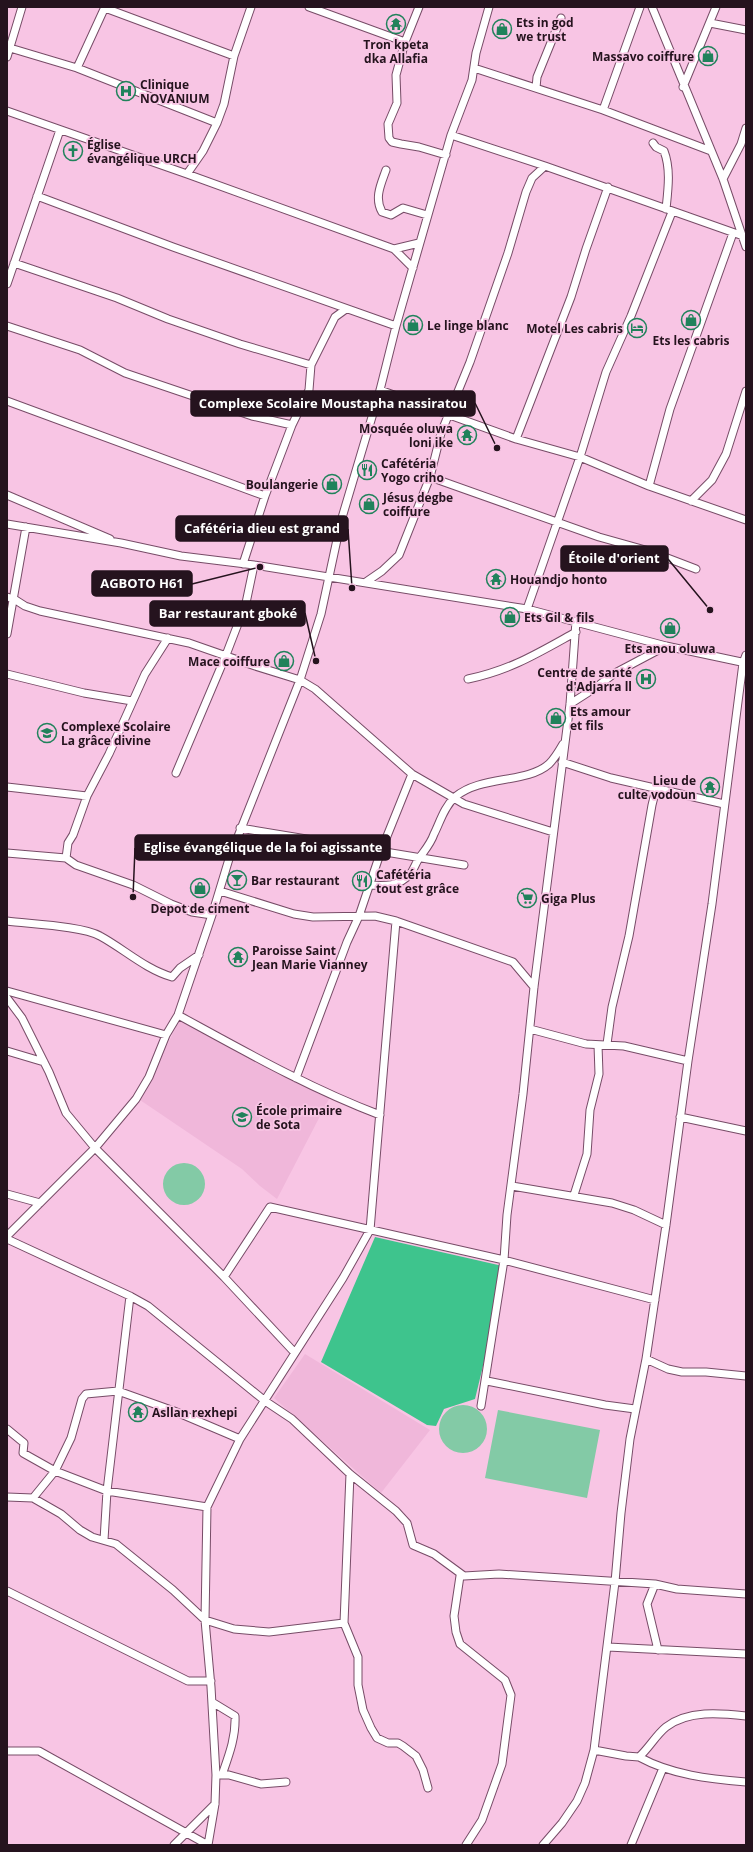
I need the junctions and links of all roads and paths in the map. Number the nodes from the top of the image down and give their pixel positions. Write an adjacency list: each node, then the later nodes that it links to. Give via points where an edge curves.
1 (22, 7): 16 (street)
2 (105, 7): 19 (street); 21 (street)
3 (251, 7): 19 (street)
4 (309, 7): 17 (street)
5 (419, 7): 17 (street)
6 (483, 7): 11 (street)
7 (489, 7): 11 (street)
8 (640, 7): 26 (street)
9 (652, 7): 23 (street)
10 (716, 7): 13 (street)
11 (486, 15): 22 (street)
12 (561, 18): 24 (street)
13 (710, 23): 15 (street); 23 (street)
14 (7, 30): 16 (street)
15 (746, 30)
16 (15, 33): 18 (street)
17 (405, 42): 33 (street, via 396,74 397,104 388,124 389,138 392,142)
18 (10, 48): 20 (street); 21 (street)
19 (234, 56): 27 (street, via 224,104)
20 (7, 57)
21 (77, 68): 27 (street)
22 (474, 68): 24 (street); 30 (street, via 472,80)
23 (684, 87): 32 (street)
24 (536, 88): 26 (street)
25 (7, 110): 29 (street)
26 (603, 110): 32 (street)
27 (217, 123): 36 (street, via 203,151)
28 (746, 128): 37 (street, via 741,144)
29 (60, 130): 36 (street); 39 (street)
30 (451, 134): 33 (street); 34 (street)
31 (653, 143): 40 (street, via 664,151 667,159)
32 (711, 151): 37 (street)
33 (446, 155): 41 (street)
34 (545, 166): 38 (street); 57 (street, via 532,178 526,192 508,253)
35 (386, 170): 41 (street, via 379,190 379,206 382,212 391,215 403,208)
36 (187, 174): 46 (street)
37 (723, 179): 43 (street)
38 (608, 187): 40 (street); 59 (street, via 571,297)
39 (37, 196): 47 (street); 50 (street)
40 (669, 211): 42 (street); 60 (street, via 631,316 606,372)
41 (427, 216): 44 (street)
42 (733, 233): 43 (street); 62 (street, via 670,408)
43 (744, 236): 45 (street)
44 (419, 244): 46 (street); 48 (street)
45 (746, 247)
46 (394, 249): 48 (street)
47 (14, 263): 49 (street); 53 (street, via 118,298 168,319 240,344)
48 (413, 268): 52 (street)
49 (7, 284)
50 (346, 309): 52 (street); 53 (street, via 335,317)
51 (7, 326): 58 (street, via 80,350 125,373 252,416)
52 (396, 326): 54 (street)
53 (311, 366): 58 (street, via 309,390)
54 (380, 390): 57 (street); 74 (street, via 341,521)
55 (746, 391): 65 (street, via 726,454 712,480)
56 (7, 401): 64 (street)
57 (449, 414): 59 (street); 61 (street)
58 (292, 425): 64 (street)
59 (516, 439): 60 (street)
60 (580, 457): 62 (street); 67 (street)
61 (430, 478): 67 (street); 75 (street, via 399,555 382,572)
62 (649, 486): 65 (street)
63 (7, 495): 70 (street)
64 (265, 496): 71 (street)
65 (691, 501): 66 (street)
66 (746, 520)
67 (556, 522): 73 (street, via 650,551); 77 (street)
68 (7, 524): 69 (street)
69 (26, 527): 70 (street); 76 (street)
70 (121, 543): 71 (street, via 181,556)
71 (243, 564): 72 (street)
72 (254, 565): 74 (street); 83 (street, via 246,603)
73 (696, 569)
74 (330, 576): 75 (street); 87 (street)
75 (366, 582): 77 (street)
76 (11, 598): 80 (street); 81 (street, via 40,611)
77 (527, 609): 78 (street)
78 (576, 621): 79 (street); 82 (street)
79 (576, 632): 86 (street, via 507,669); 89 (street)
80 (7, 634)
81 (168, 638): 83 (street); 88 (street, via 145,674)
82 (666, 646): 84 (street); 89 (street, via 615,673)
83 (226, 655): 87 (street); 92 (street)
84 (745, 660): 98 (street)
85 (7, 674): 88 (street, via 84,693)
86 (468, 679)
87 (300, 680): 93 (street, via 315,689); 99 (street)
88 (132, 701): 96 (street)
89 (570, 704): 90 (street)
90 (565, 741): 91 (street); 97 (street, via 548,764 532,772 472,787)
91 (562, 762): 95 (street); 100 (street)
92 (176, 773)
93 (412, 774): 97 (street); 101 (street)
94 (7, 787): 96 (street)
95 (660, 790): 98 (street); 119 (street, via 652,805)
96 (87, 796): 104 (street, via 68,843)
97 (453, 799): 100 (street); 103 (street, via 426,851)
98 (724, 804): 122 (street)
99 (240, 828): 101 (street); 107 (street)
100 (553, 832): 113 (street)
101 (381, 851): 103 (street); 106 (street)
102 (7, 853): 104 (street)
103 (420, 856): 105 (street); 106 (street, via 411,873 398,884)
104 (66, 858): 108 (street, via 76,865 133,885 171,904 192,912)
105 (464, 865)
106 (369, 885): 109 (street)
107 (220, 891): 108 (street); 109 (street, via 294,914 312,917)
108 (212, 915): 112 (street)
109 (359, 916): 111 (street, via 375,916); 124 (street)
110 (7, 921): 112 (street, via 80,930 99,935 164,975 172,977)
111 (396, 921): 113 (street, via 513,962); 125 (street)
112 (199, 955): 116 (street)
113 (534, 987): 117 (street)
114 (7, 991): 118 (street)
115 (7, 998): 123 (street, via 22,1018)
116 (178, 1015): 118 (street); 124 (street)
117 (530, 1029): 120 (street); 129 (street)
118 (166, 1035): 128 (street, via 149,1077 136,1099)
119 (607, 1044): 120 (street); 122 (street)
120 (598, 1045): 131 (street, via 598,1074 590,1110 587,1154)
121 (7, 1052): 123 (street)
122 (688, 1061): 126 (street)
123 (44, 1062): 128 (street, via 66,1114)
124 (296, 1078): 125 (street)
125 (380, 1115): 134 (street)
126 (680, 1117): 127 (street); 133 (street)
127 (746, 1131)
128 (95, 1148): 132 (street); 138 (street)
129 (512, 1186): 131 (street); 137 (street)
130 (7, 1194): 132 (street)
131 (574, 1195): 133 (street, via 627,1207)
132 (40, 1203): 135 (street)
133 (666, 1225): 140 (street)
134 (370, 1230): 137 (street); 138 (street, via 270,1207); 141 (street)
135 (7, 1236)
136 (7, 1239): 139 (street)
137 (504, 1260): 140 (street); 144 (street)
138 (224, 1277): 141 (street)
139 (130, 1296): 145 (street); 146 (street, via 148,1306)
140 (655, 1300): 142 (street)
141 (295, 1353): 146 (street)
142 (646, 1359): 143 (street, via 682,1372); 148 (street)
143 (746, 1376)
144 (487, 1381): 147 (street); 148 (street)
145 (118, 1391): 150 (street); 151 (street, via 86,1394 82,1399 71,1438); 153 (street)
146 (265, 1401): 150 (street); 152 (street, via 292,1419)
147 (482, 1406)
148 (635, 1409): 159 (street)
149 (7, 1429): 151 (street, via 24,1443 23,1453)
150 (240, 1439): 156 (street)
151 (55, 1471): 153 (street); 155 (street)
152 (350, 1474): 158 (street, via 407,1522 413,1545 434,1554); 164 (street)
153 (107, 1491): 156 (street); 157 (street)
154 (7, 1497): 155 (street)
155 (33, 1498): 157 (street, via 61,1514 80,1530)
156 (207, 1507): 163 (street)
157 (104, 1540): 163 (street, via 116,1544 134,1558)
158 (464, 1576): 159 (street, via 499,1574); 183 (street, via 460,1576 454,1616 460,1644 505,1680 511,1695 502,1764 482,1820)
159 (615, 1582): 160 (street); 165 (street)
160 (655, 1584): 162 (street, via 677,1589); 166 (street, via 647,1604)
161 (7, 1591): 168 (street, via 188,1681)
162 (746, 1594)
163 (204, 1620): 164 (street, via 234,1629 269,1632); 168 (street)
164 (344, 1623): 178 (street, via 358,1657 360,1698 371,1728 377,1738 388,1743 398,1743 416,1756)
165 (608, 1647): 166 (street); 171 (street)
166 (658, 1650): 167 (street)
167 (746, 1654)
168 (211, 1681): 169 (street)
169 (212, 1702): 175 (street); 175 (street, via 235,1716 233,1745)
170 (746, 1716): 173 (street, via 713,1714 680,1718 665,1728)
171 (594, 1750): 173 (street); 184 (street, via 577,1801)
172 (7, 1751): 180 (street, via 39,1751)
173 (639, 1757): 174 (street)
174 (663, 1768): 177 (street, via 686,1775); 185 (street)
175 (219, 1775): 176 (street, via 260,1784); 179 (street)
176 (286, 1782)
177 (746, 1782)
178 (428, 1788)
179 (215, 1804): 180 (street); 182 (street)
180 (186, 1833): 181 (street); 182 (street)
181 (174, 1845)
182 (208, 1845)
183 (466, 1845)
184 (543, 1845)
185 (631, 1845)

